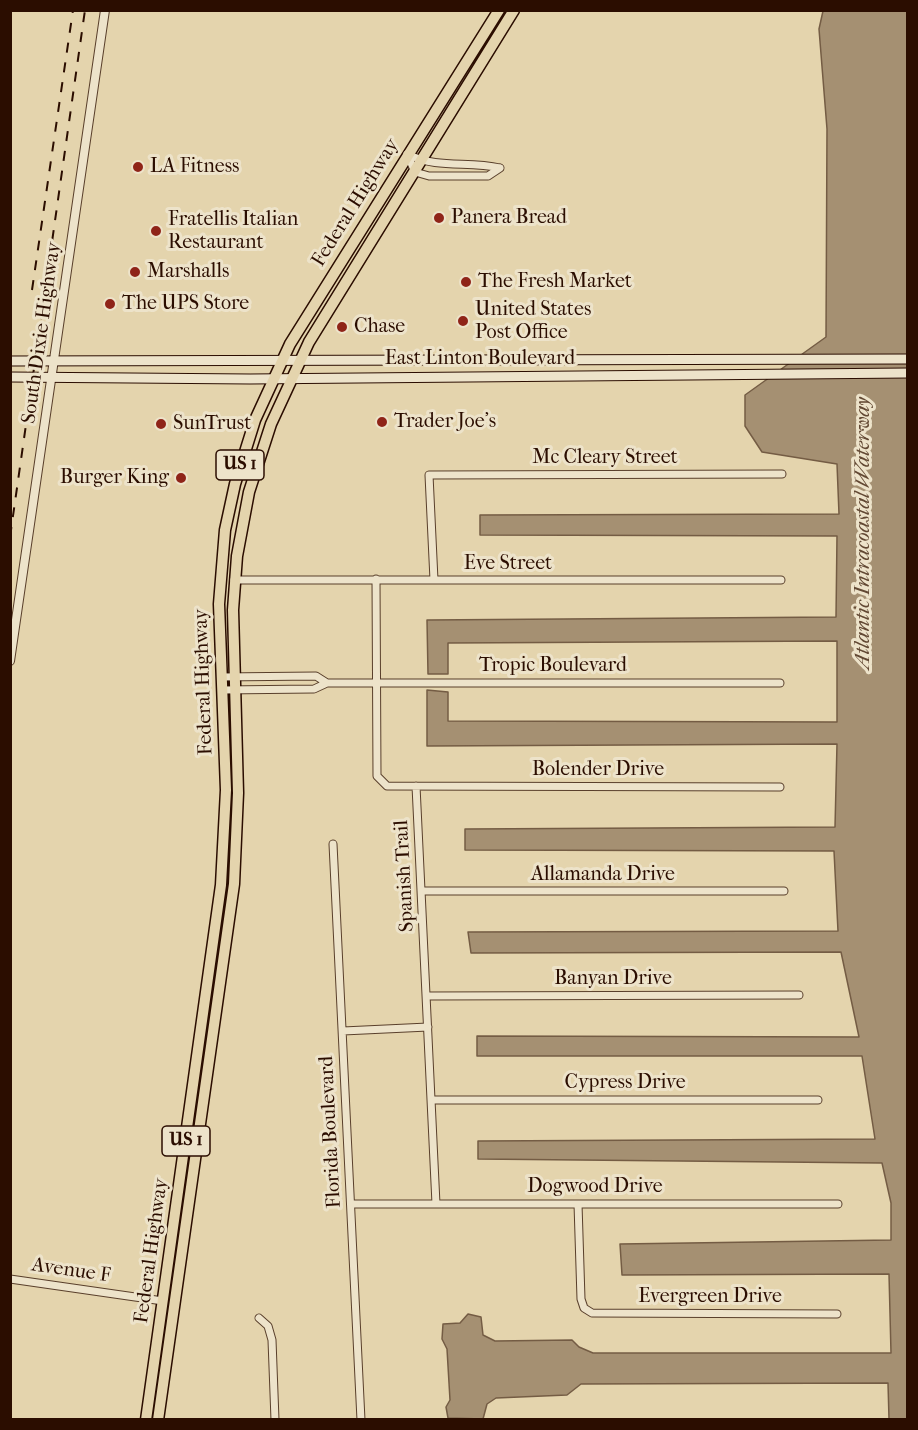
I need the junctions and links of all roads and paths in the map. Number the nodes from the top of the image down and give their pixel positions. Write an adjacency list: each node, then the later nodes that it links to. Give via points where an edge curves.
1 (105, 10): 12 (street, South Dixie Highway)
2 (499, 10): 4 (main road, Federal Highway / US 1)
3 (513, 11): 5 (main road, Federal Highway / US 1)
4 (407, 154): 5 (street); 6 (street); 9 (main road, Federal Highway / US 1)
5 (421, 161): 6 (main road, Federal Highway / US 1); 6 (street, via 500,168 488,176 429,176)
6 (415, 171): 10 (main road, Federal Highway / US 1)
7 (908, 359): 11 (main road, East Linton Boulevard)
8 (10, 361): 12 (main road, East Linton Boulevard)
9 (281, 361): 10 (main road, East Linton Boulevard); 13 (main road, East Linton Boulevard); 19 (main road, Federal Highway / US 1)
10 (299, 361): 11 (main road, East Linton Boulevard); 20 (main road, Federal Highway / US 1)
11 (522, 361): 18 (main road)
12 (55, 362): 13 (main road, East Linton Boulevard); 16 (street, South Dixie Highway)
13 (160, 362): 17 (main road)
14 (908, 373): 18 (main road, East Linton Boulevard)
15 (10, 377): 16 (main road, East Linton Boulevard)
16 (52, 377): 17 (main road, East Linton Boulevard); 26 (street, South Dixie Highway)
17 (144, 377): 19 (main road, East Linton Boulevard)
18 (522, 377): 20 (main road, East Linton Boulevard)
19 (273, 378): 20 (main road, East Linton Boulevard); 27 (main road, Federal Highway / US 1, via 243,457 225,530 219,604)
20 (291, 378): 23 (main road, Federal Highway / US 1, via 254,471)
21 (782, 474): 24 (street, Mc Cleary Street, via 429,475)
22 (376, 579): 23 (street, Eve Street); 24 (street, Eve Street); 30 (street)
23 (234, 580): 28 (main road, Federal Highway / US 1)
24 (434, 580): 25 (street, Eve Street)
25 (781, 580)
26 (10, 661)
27 (221, 676): 28 (street, Tropic Boulevard); 33 (main road, Federal Highway / US 1)
28 (234, 677): 29 (street, Tropic Boulevard, via 316,676); 32 (main road, Federal Highway / US 1)
29 (327, 683): 30 (street, Tropic Boulevard); 32 (street, Tropic Boulevard, via 314,688)
30 (376, 683): 31 (street, Tropic Boulevard); 34 (street, via 377,776 387,786)
31 (780, 683)
32 (234, 689): 33 (street, Tropic Boulevard); 37 (main road, Federal Highway / US 1)
33 (222, 690): 36 (main road, Federal Highway / US 1)
34 (416, 786): 35 (street, Bolender Drive); 39 (street, Spanish Trail)
35 (780, 787)
36 (225, 830): 37 (main road); 52 (main road, Federal Highway / US 1, via 219,904)
37 (236, 843): 56 (main road, Federal Highway / US 1, via 231,907)
38 (333, 844): 44 (street, Florida Boulevard)
39 (423, 891): 40 (street, Allamanda Drive); 42 (street, Spanish Trail)
40 (784, 891)
41 (799, 995): 42 (street, Banyan Drive)
42 (427, 996): 43 (street, Spanish Trail)
43 (428, 1027): 44 (street); 45 (street, Spanish Trail)
44 (343, 1031): 47 (street, Florida Boulevard)
45 (432, 1100): 46 (street, Cypress Drive); 48 (street, Spanish Trail)
46 (818, 1100)
47 (351, 1204): 48 (street, Dogwood Drive); 58 (street, Florida Boulevard)
48 (436, 1204): 49 (street, Dogwood Drive)
49 (578, 1204): 50 (street, Dogwood Drive); 53 (street, Evergreen Drive, via 581,1299 584,1308 592,1313)
50 (838, 1204)
51 (10, 1279): 52 (street, Avenue F)
52 (163, 1301): 55 (main road, Federal Highway / US 1)
53 (837, 1314)
54 (258, 1318): 57 (street, via 268,1326 272,1340)
55 (146, 1419)
56 (158, 1419)
57 (275, 1419)
58 (361, 1419)

